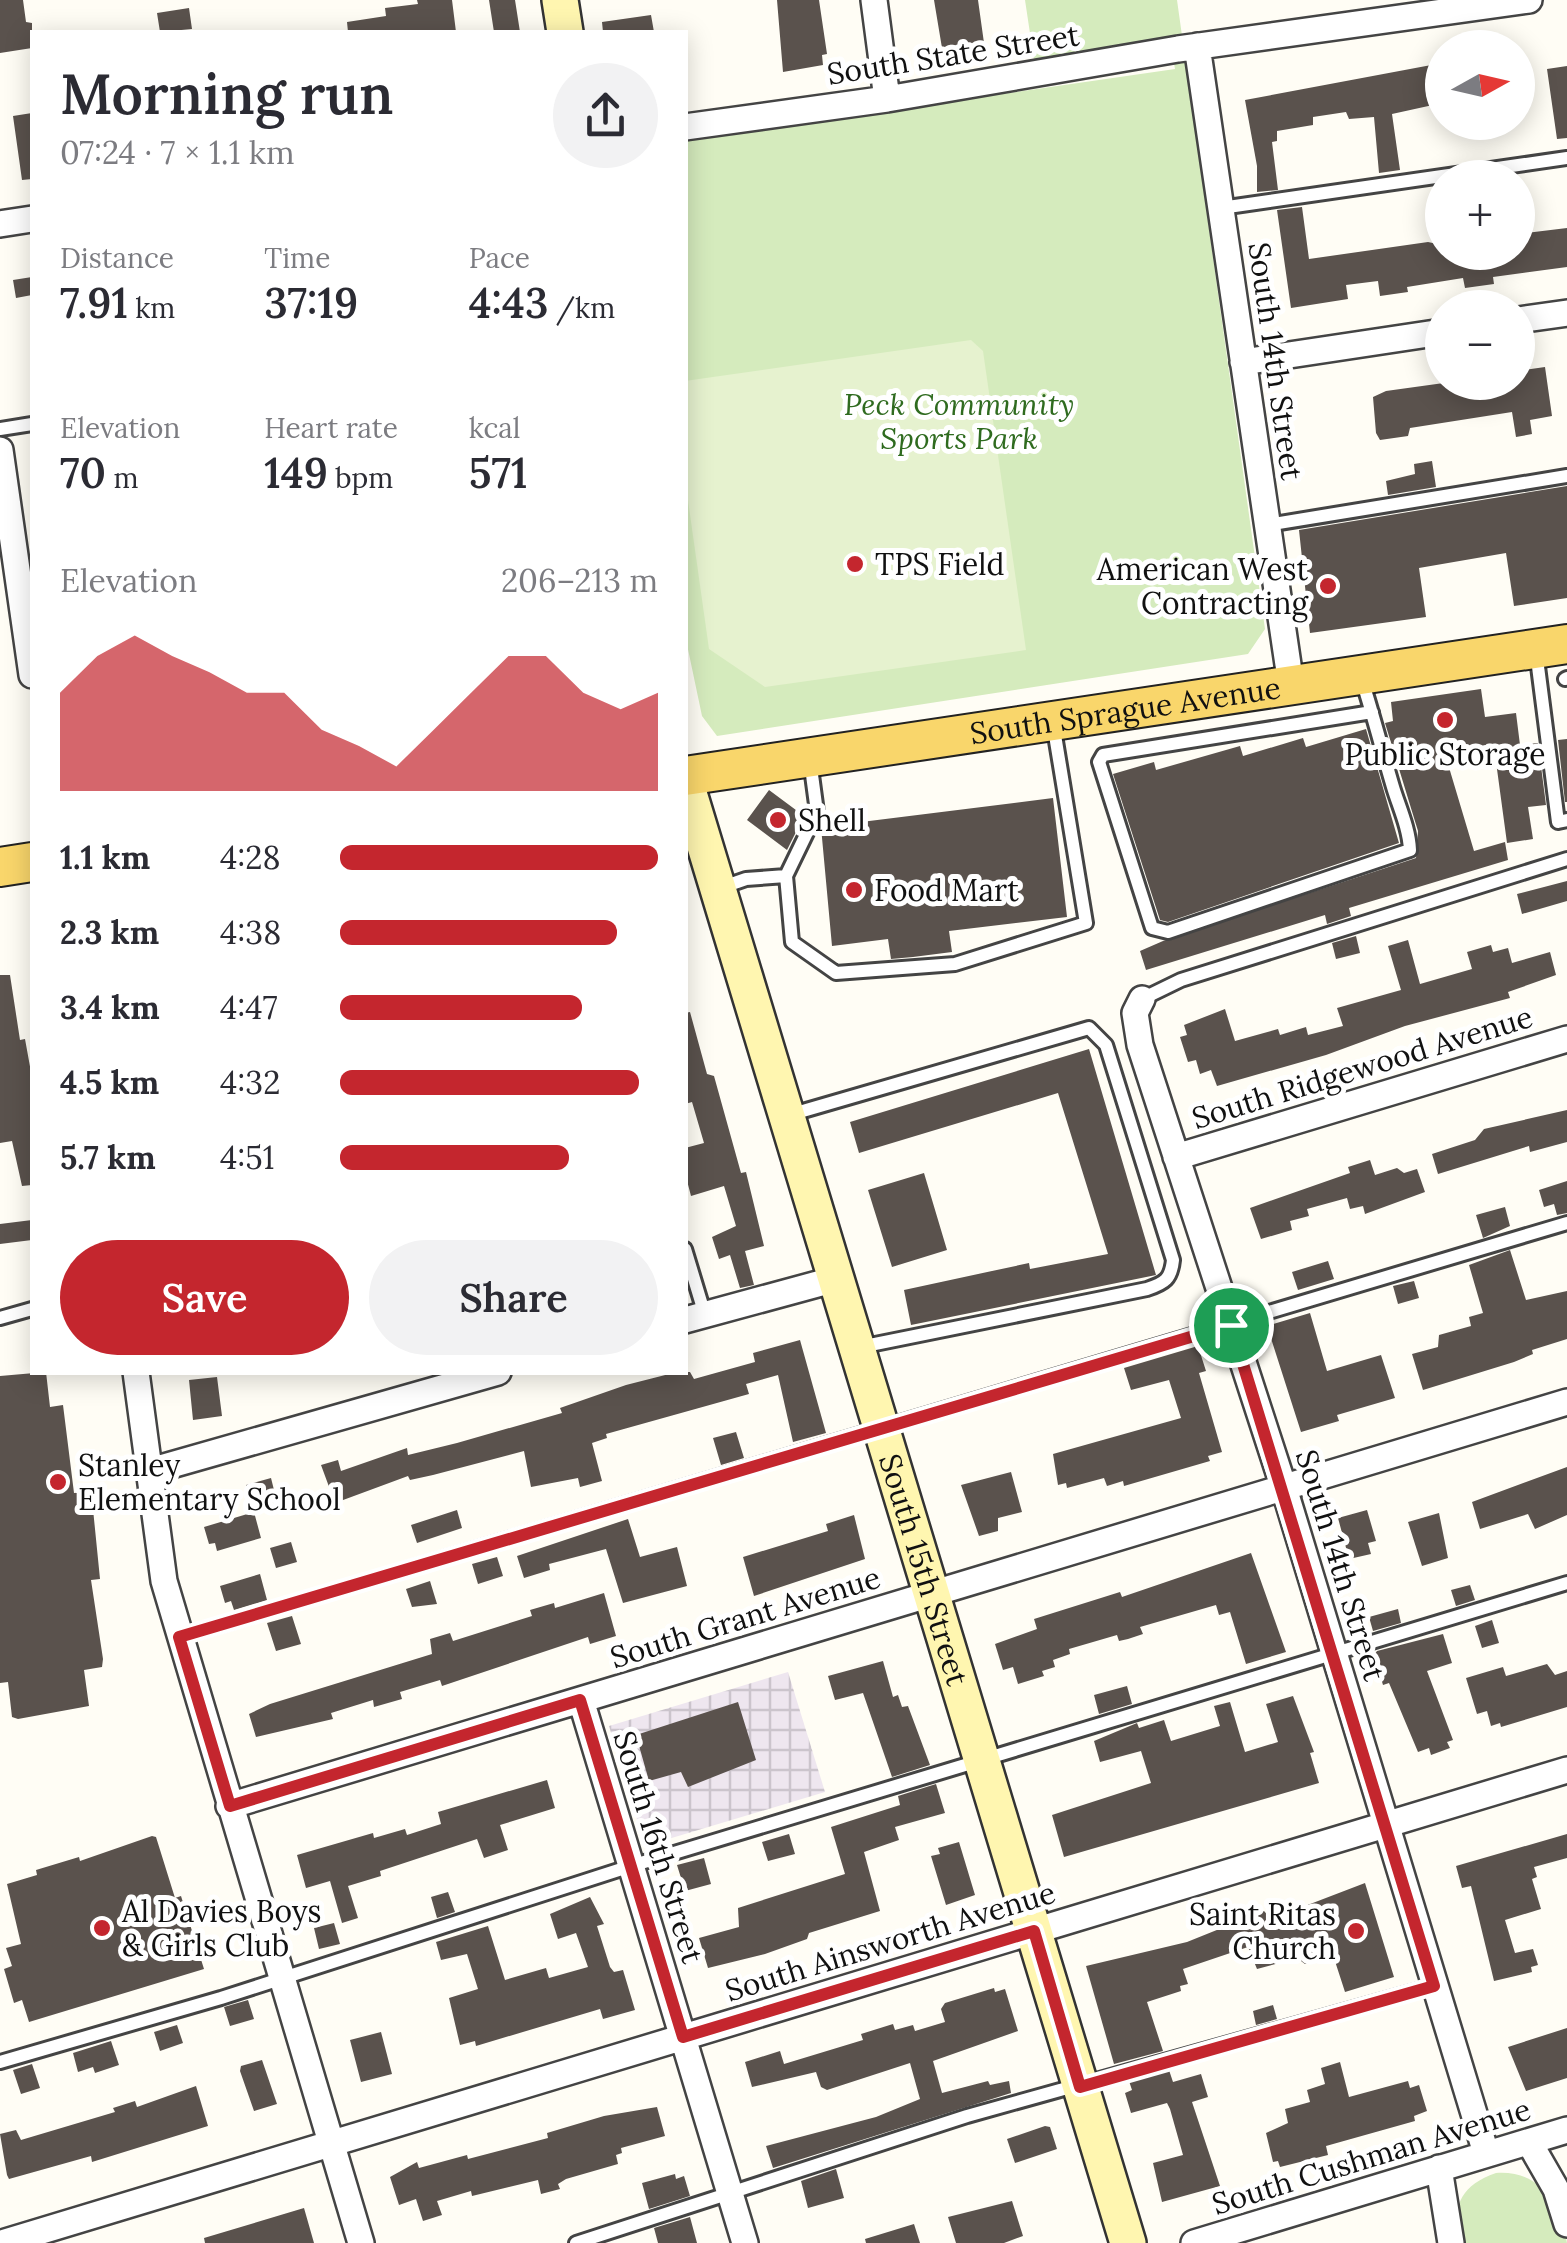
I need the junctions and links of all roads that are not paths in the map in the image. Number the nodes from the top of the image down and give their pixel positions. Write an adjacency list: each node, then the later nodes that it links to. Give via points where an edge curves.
1 (560, 0): 4 (street)
2 (874, 0): 6 (street)
3 (1529, 0): 5 (street, South State Street)
4 (565, 30)
5 (1197, 46): 6 (street, South State Street); 9 (street, South 14th Street)
6 (888, 99): 7 (street, South State Street)
7 (688, 127)
8 (1567, 158): 9 (lane)
9 (1221, 208): 15 (street, South 14th Street)
10 (30, 219): 11 (street)
11 (0, 224)
12 (1567, 313): 13 (street)
13 (1535, 318)
14 (1425, 335): 15 (street)
15 (1243, 362): 20 (street, South 14th Street)
16 (30, 424): 17 (lane)
17 (0, 430)
18 (0, 450): 21 (street)
19 (1567, 476): 20 (lane)
20 (1267, 525): 24 (street, South 14th Street)
21 (30, 661)
22 (1559, 662): 23 (main road, South Sprague Avenue); 30 (lane, via 1558,822)
23 (1360, 675): 24 (main road, South Sprague Avenue); 25 (lane)
24 (1290, 685): 26 (main road, South Sprague Avenue)
25 (1372, 712): 25 (lane, via 1410,850 1168,932 1152,928 1099,762 1103,755)
26 (1053, 721): 27 (main road, South Sprague Avenue); 34 (lane, via 1086,924 1080,928 954,964 836,973 792,942)
27 (810, 757): 28 (main road, South Sprague Avenue); 34 (lane, via 818,812)
28 (688, 777)
29 (688, 788): 35 (street, South 15th Street)
30 (1567, 820)
31 (1567, 859): 36 (lane, via 1182,980)
32 (30, 862): 33 (main road)
33 (0, 866)
34 (786, 876): 35 (lane)
35 (719, 888): 38 (street, South 15th Street)
36 (1142, 999): 39 (street, South 14th Street, via 1137,1034)
37 (1567, 1040): 39 (street, South Ridgewood Avenue)
38 (787, 1116): 42 (street, South 15th Street); 47 (lane, via 1089,1028 1106,1045 1173,1260 1164,1284 1147,1289)
39 (1176, 1157): 46 (street, South 14th Street)
40 (1567, 1223): 46 (lane)
41 (688, 1269): 45 (lane)
42 (836, 1279): 45 (street); 47 (street, South 15th Street)
43 (30, 1310): 44 (lane)
44 (0, 1318)
45 (695, 1318)
46 (1231, 1325): 51 (lane); 53 (street, South 14th Street)
47 (857, 1348): 51 (street, South 15th Street)
48 (136, 1375): 52 (street)
49 (487, 1375): 52 (street)
50 (1567, 1402): 53 (street, South Grant Avenue)
51 (882, 1430): 55 (street, South 15th Street); 56 (lane)
52 (150, 1471): 56 (street, via 164,1581)
53 (1284, 1488): 55 (street, South Grant Avenue); 57 (street, South 14th Street)
54 (1567, 1583): 57 (lane)
55 (932, 1594): 58 (street, South Grant Avenue); 59 (street, South 15th Street)
56 (179, 1637): 61 (street)
57 (1334, 1653): 59 (lane); 62 (street, South 14th Street)
58 (580, 1700): 61 (street, South Grant Avenue); 63 (street, South 16th Street)
59 (982, 1761): 63 (lane); 64 (street, South 15th Street)
60 (1567, 1770): 62 (street, South Ainsworth Avenue)
61 (230, 1806): 65 (street)
62 (1386, 1825): 64 (street, South Ainsworth Avenue); 66 (street, South 14th Street)
63 (630, 1866): 65 (lane); 67 (street, South 16th Street)
64 (1034, 1931): 67 (street, South Ainsworth Avenue); 69 (street, South 15th Street)
65 (281, 1978): 68 (lane); 72 (street)
66 (1434, 1986): 69 (lane); 73 (street, South 14th Street)
67 (683, 2037): 72 (street, South Ainsworth Avenue); 75 (street, South 16th Street)
68 (0, 2062)
69 (1080, 2087): 75 (lane, via 967,2116); 81 (street, South 15th Street)
70 (1567, 2130): 71 (street, South Cushman Avenue)
71 (1529, 2142): 73 (street, South Cushman Avenue); 76 (street)
72 (330, 2144): 77 (street, South Ainsworth Avenue); 78 (street)
73 (1486, 2153): 74 (street, South Cushman Avenue)
74 (1439, 2168): 82 (street, South Cushman Avenue); 83 (street)
75 (730, 2194): 79 (lane); 80 (street, South 16th Street)
76 (1567, 2224)
77 (2, 2243)
78 (361, 2243)
79 (576, 2243)
80 (745, 2243)
81 (1128, 2243)
82 (1194, 2243)
83 (1451, 2243)

